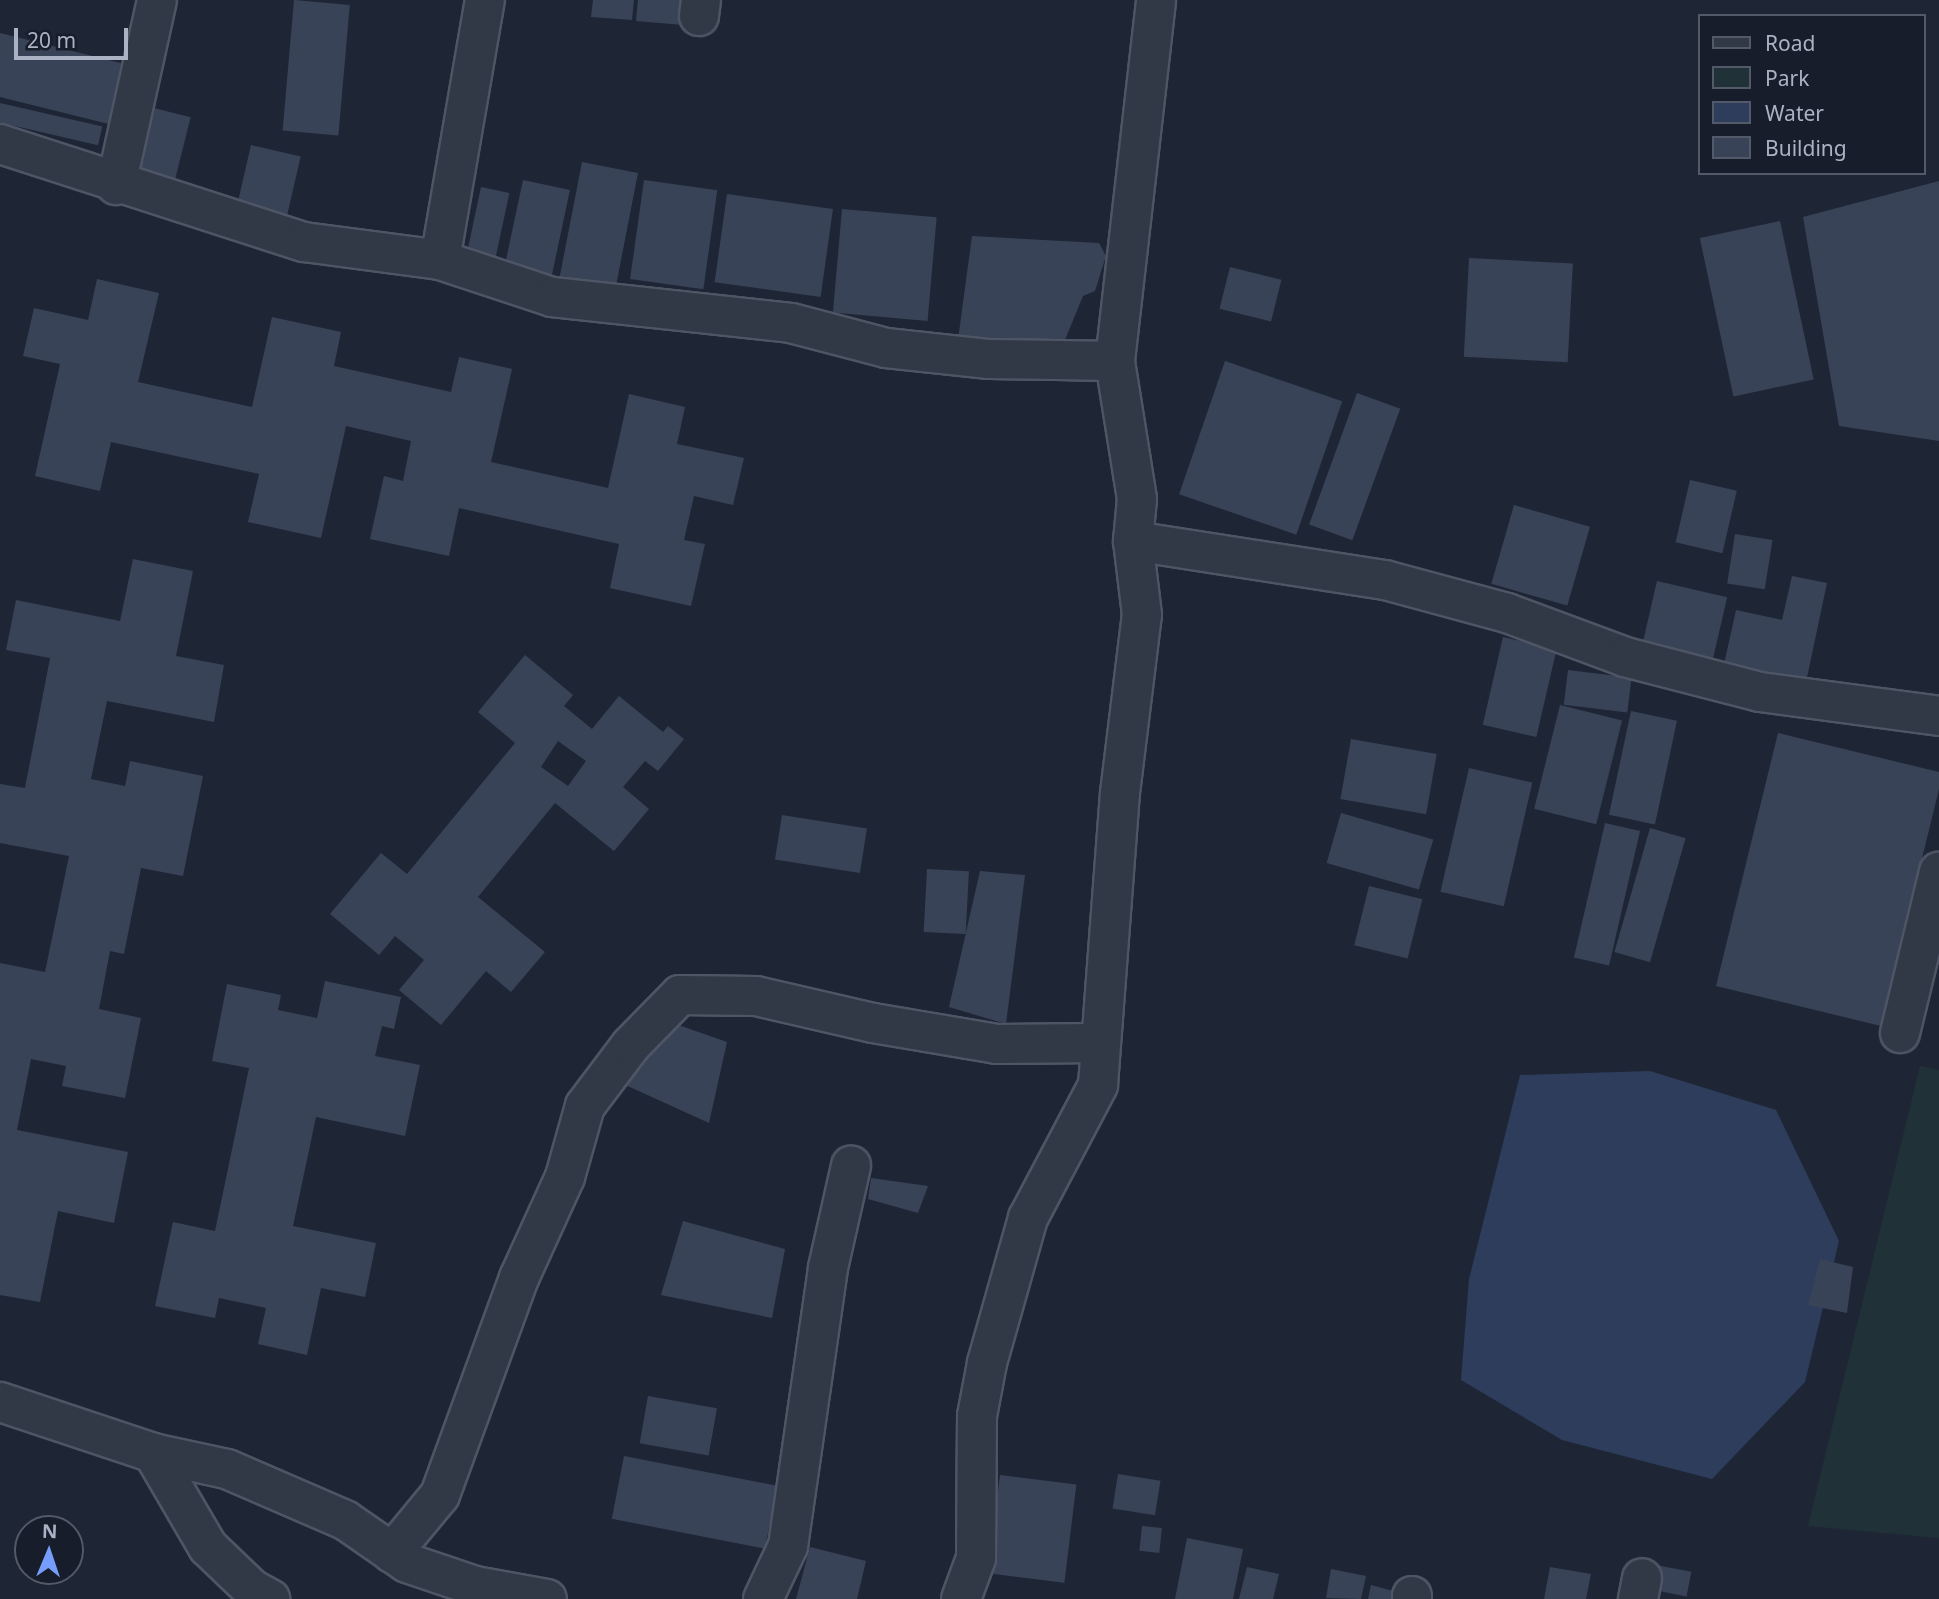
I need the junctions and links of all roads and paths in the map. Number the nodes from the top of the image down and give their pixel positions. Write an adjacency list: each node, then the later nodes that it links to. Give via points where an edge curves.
1 (157, 0): 5 (street)
2 (485, 0): 6 (street)
3 (1156, 0): 7 (street)
4 (0, 144): 5 (street, via 30,150)
5 (116, 185): 6 (street, via 304,242)
6 (440, 260): 7 (street, via 552,297 791,323 886,348 989,359)
7 (1115, 361): 8 (street, via 1137,499)
8 (1133, 541): 9 (street, via 1385,580 1507,613 1625,657 1760,692); 12 (street, via 1142,615 1120,793)
9 (1939, 716)
10 (1939, 872): 11 (street)
11 (1900, 1033)
12 (1099, 1043): 16 (street, via 997,1044 873,1023 756,996 680,995 631,1045 585,1106 565,1177 519,1278 440,1495); 20 (street, via 1098,1085 1028,1218 987,1363 977,1416 976,1558)
13 (851, 1166): 19 (street, via 828,1268 788,1546)
14 (0, 1402): 15 (street)
15 (153, 1453): 16 (street, via 227,1469 345,1520); 17 (street, via 208,1547 251,1589)
16 (392, 1553): 18 (street, via 407,1563 475,1586)
17 (270, 1599)
18 (547, 1599)
19 (763, 1599)
20 (961, 1599)

